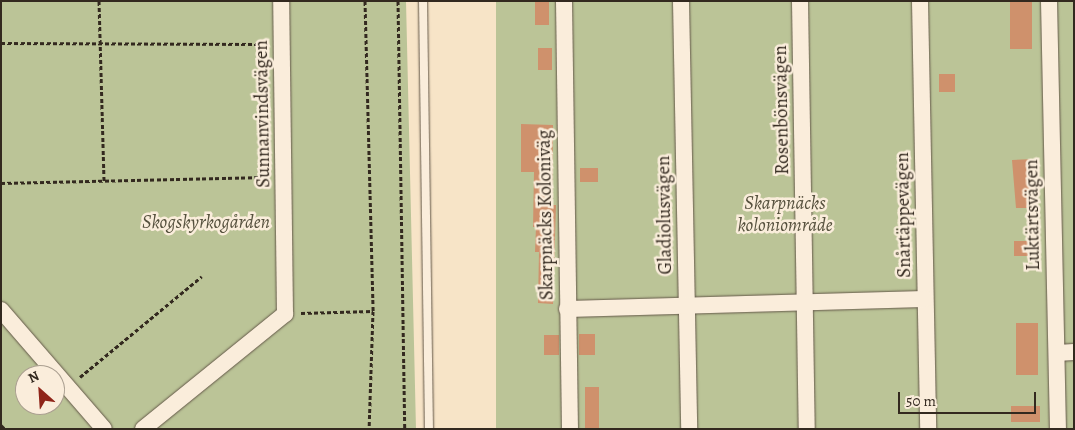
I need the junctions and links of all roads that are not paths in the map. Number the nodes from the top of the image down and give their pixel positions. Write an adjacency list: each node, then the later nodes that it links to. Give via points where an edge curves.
1 (281, 1): 16 (street, Sunnanvindsvägen, via 285,314)
2 (422, 1): 17 (lane)
3 (564, 1): 11 (street, Skarpnäcks Koloniväg)
4 (681, 1): 10 (street, Gladiolusvägen)
5 (800, 1): 9 (street, Rosenbönsvägen)
6 (920, 1): 8 (street, Snårtäppevägen)
7 (1049, 1): 14 (street, Luktärtsvägen)
8 (925, 299): 9 (street); 21 (street, Snårtäppevägen)
9 (804, 302): 10 (street); 20 (street, Rosenbönsvägen)
10 (686, 306): 11 (street); 19 (street, Gladiolusvägen)
11 (567, 309): 18 (street, Skarpnäcks Koloniväg)
12 (1, 310): 15 (street)
13 (1074, 352): 14 (street)
14 (1057, 353): 22 (street, Luktärtsvägen)
15 (104, 429)
16 (143, 429)
17 (429, 429)
18 (570, 429)
19 (689, 429)
20 (807, 429)
21 (928, 429)
22 (1058, 429)

